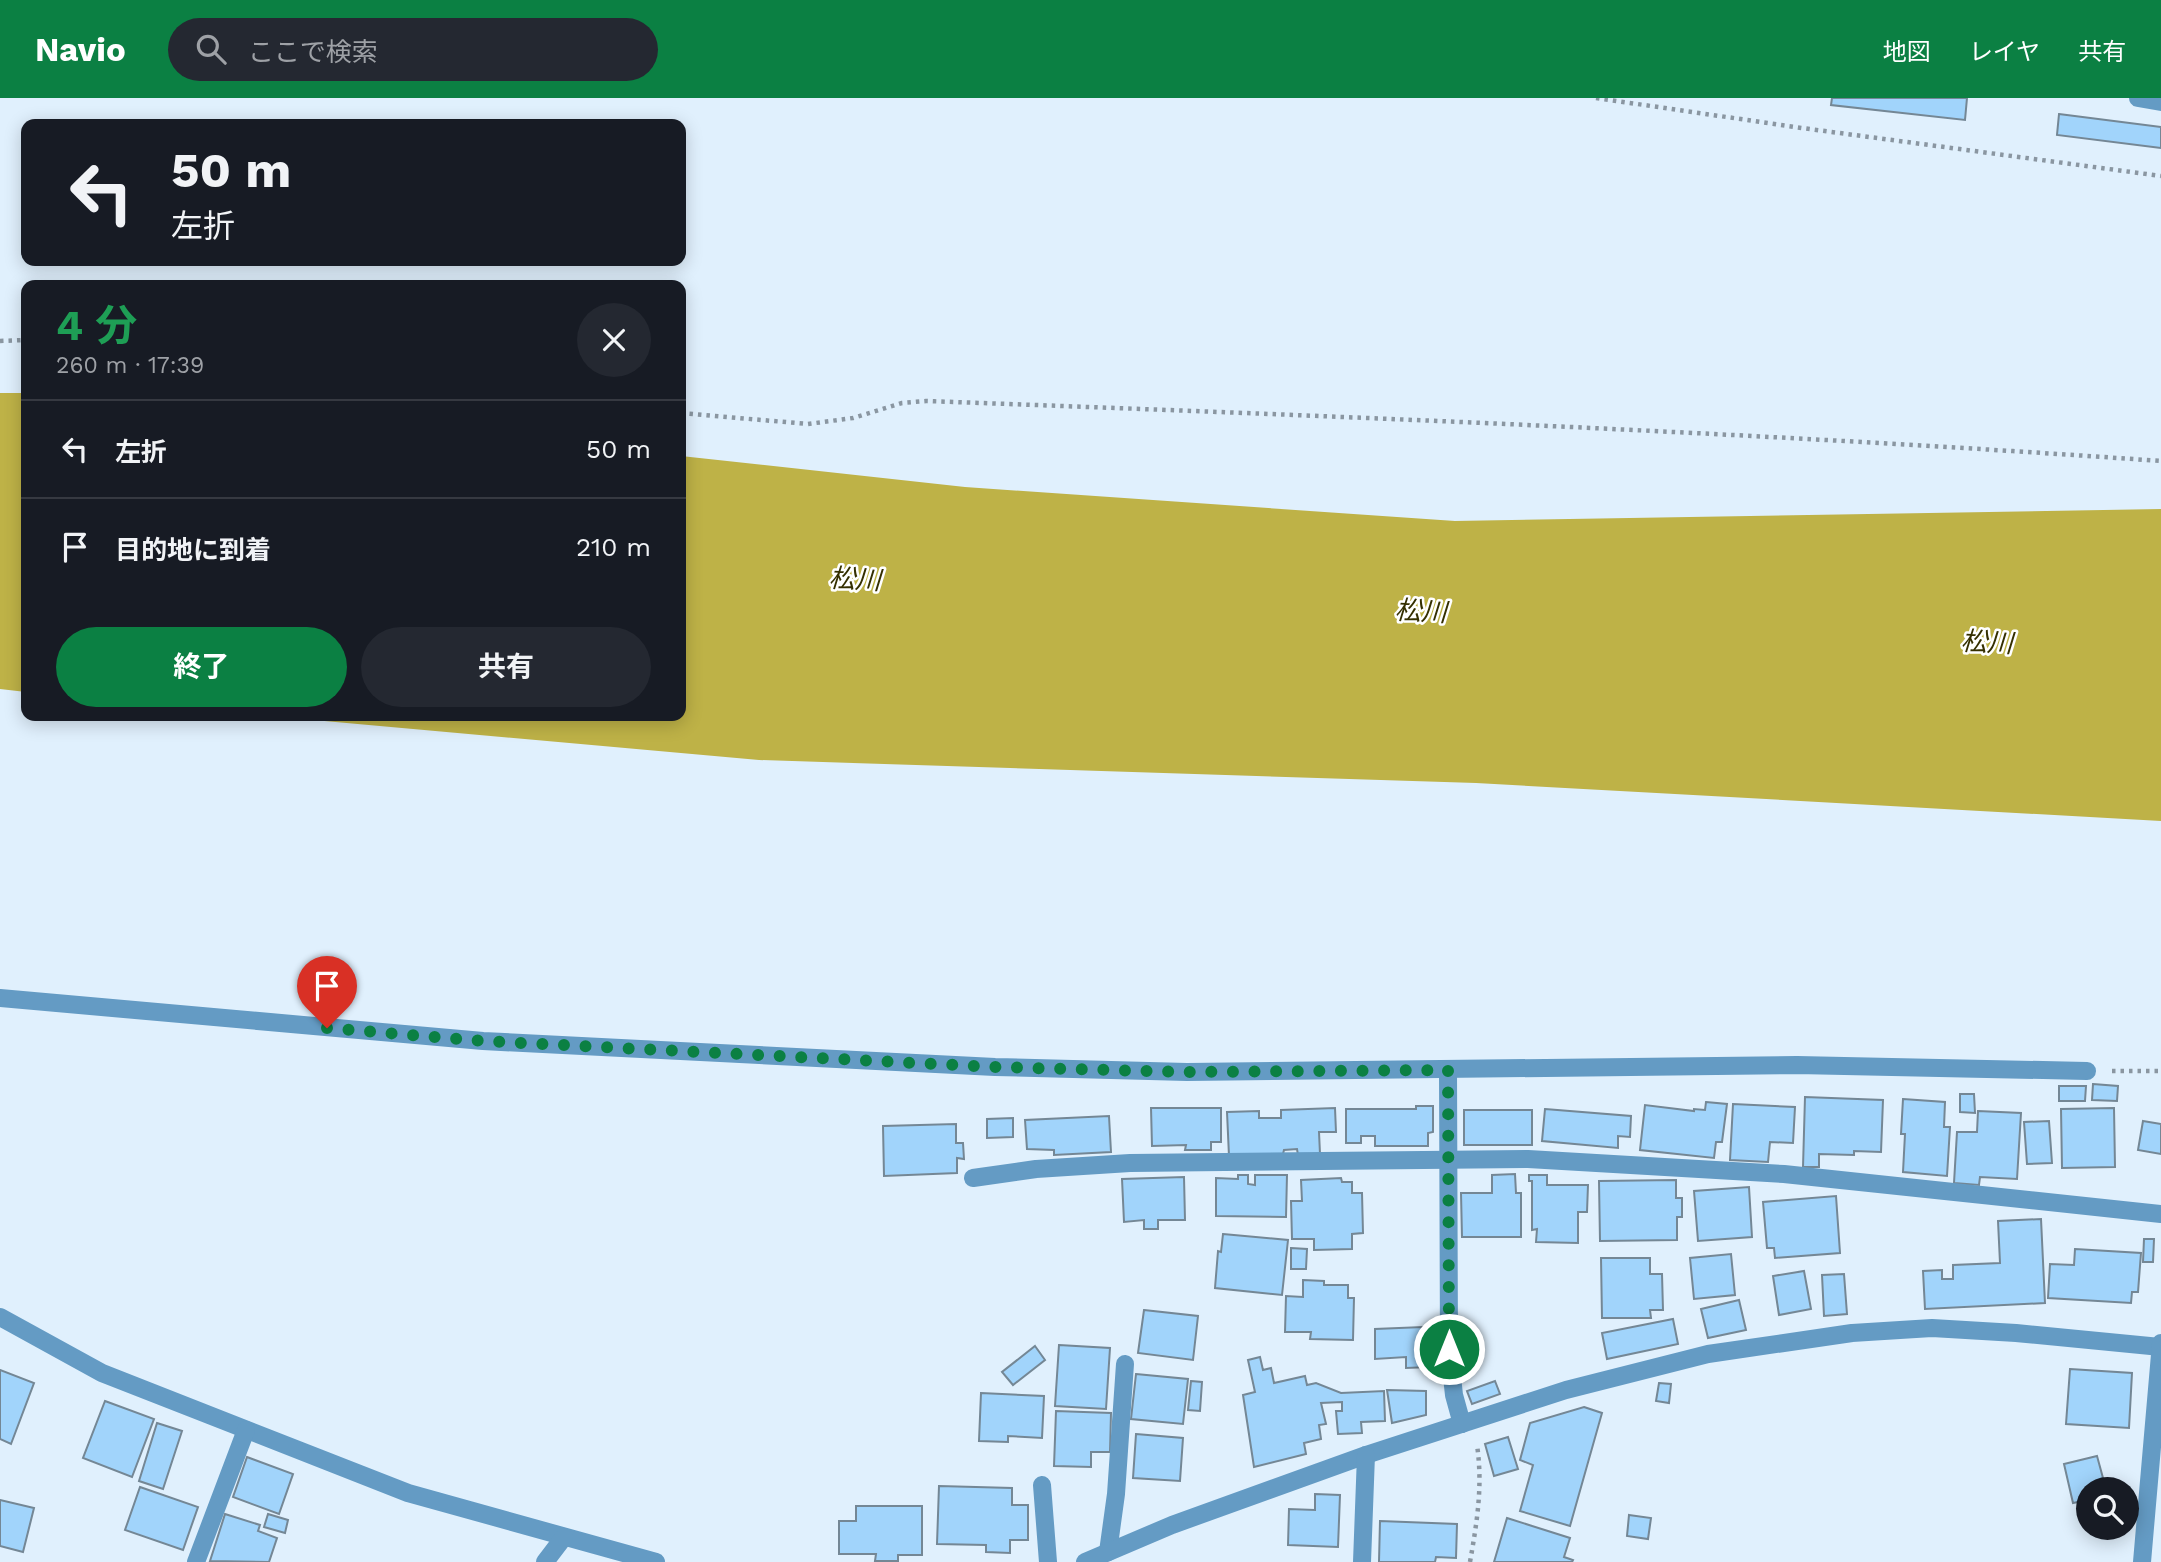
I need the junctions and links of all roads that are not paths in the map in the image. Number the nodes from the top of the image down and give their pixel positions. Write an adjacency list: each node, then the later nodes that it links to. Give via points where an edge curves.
1 (2138, 98): 2 (street)
2 (2161, 102)
3 (0, 998): 4 (street, via 483,1041 995,1067 1187,1072)
4 (1448, 1070): 5 (street, via 1797,1065); 6 (street)
5 (2087, 1071)
6 (1448, 1160): 7 (street, via 1130,1163); 8 (street, via 1541,1160 1784,1174); 12 (street, via 1449,1349 1454,1395)
7 (973, 1178)
8 (2161, 1214)
9 (2, 1322): 13 (street, via 102,1373)
10 (2161, 1346): 12 (street, via 1944,1328 1852,1333 1709,1354 1566,1390); 24 (street)
11 (1125, 1364): 17 (street)
12 (1468, 1423): 14 (street)
13 (246, 1430): 16 (street, via 408,1493); 18 (street)
14 (1366, 1455): 17 (street); 23 (street)
15 (1042, 1485): 21 (street)
16 (564, 1537): 19 (street); 20 (street)
17 (1108, 1552): 22 (street)
18 (195, 1562)
19 (545, 1562)
20 (656, 1562)
21 (1048, 1562)
22 (1085, 1562)
23 (1362, 1562)
24 (2141, 1562)

